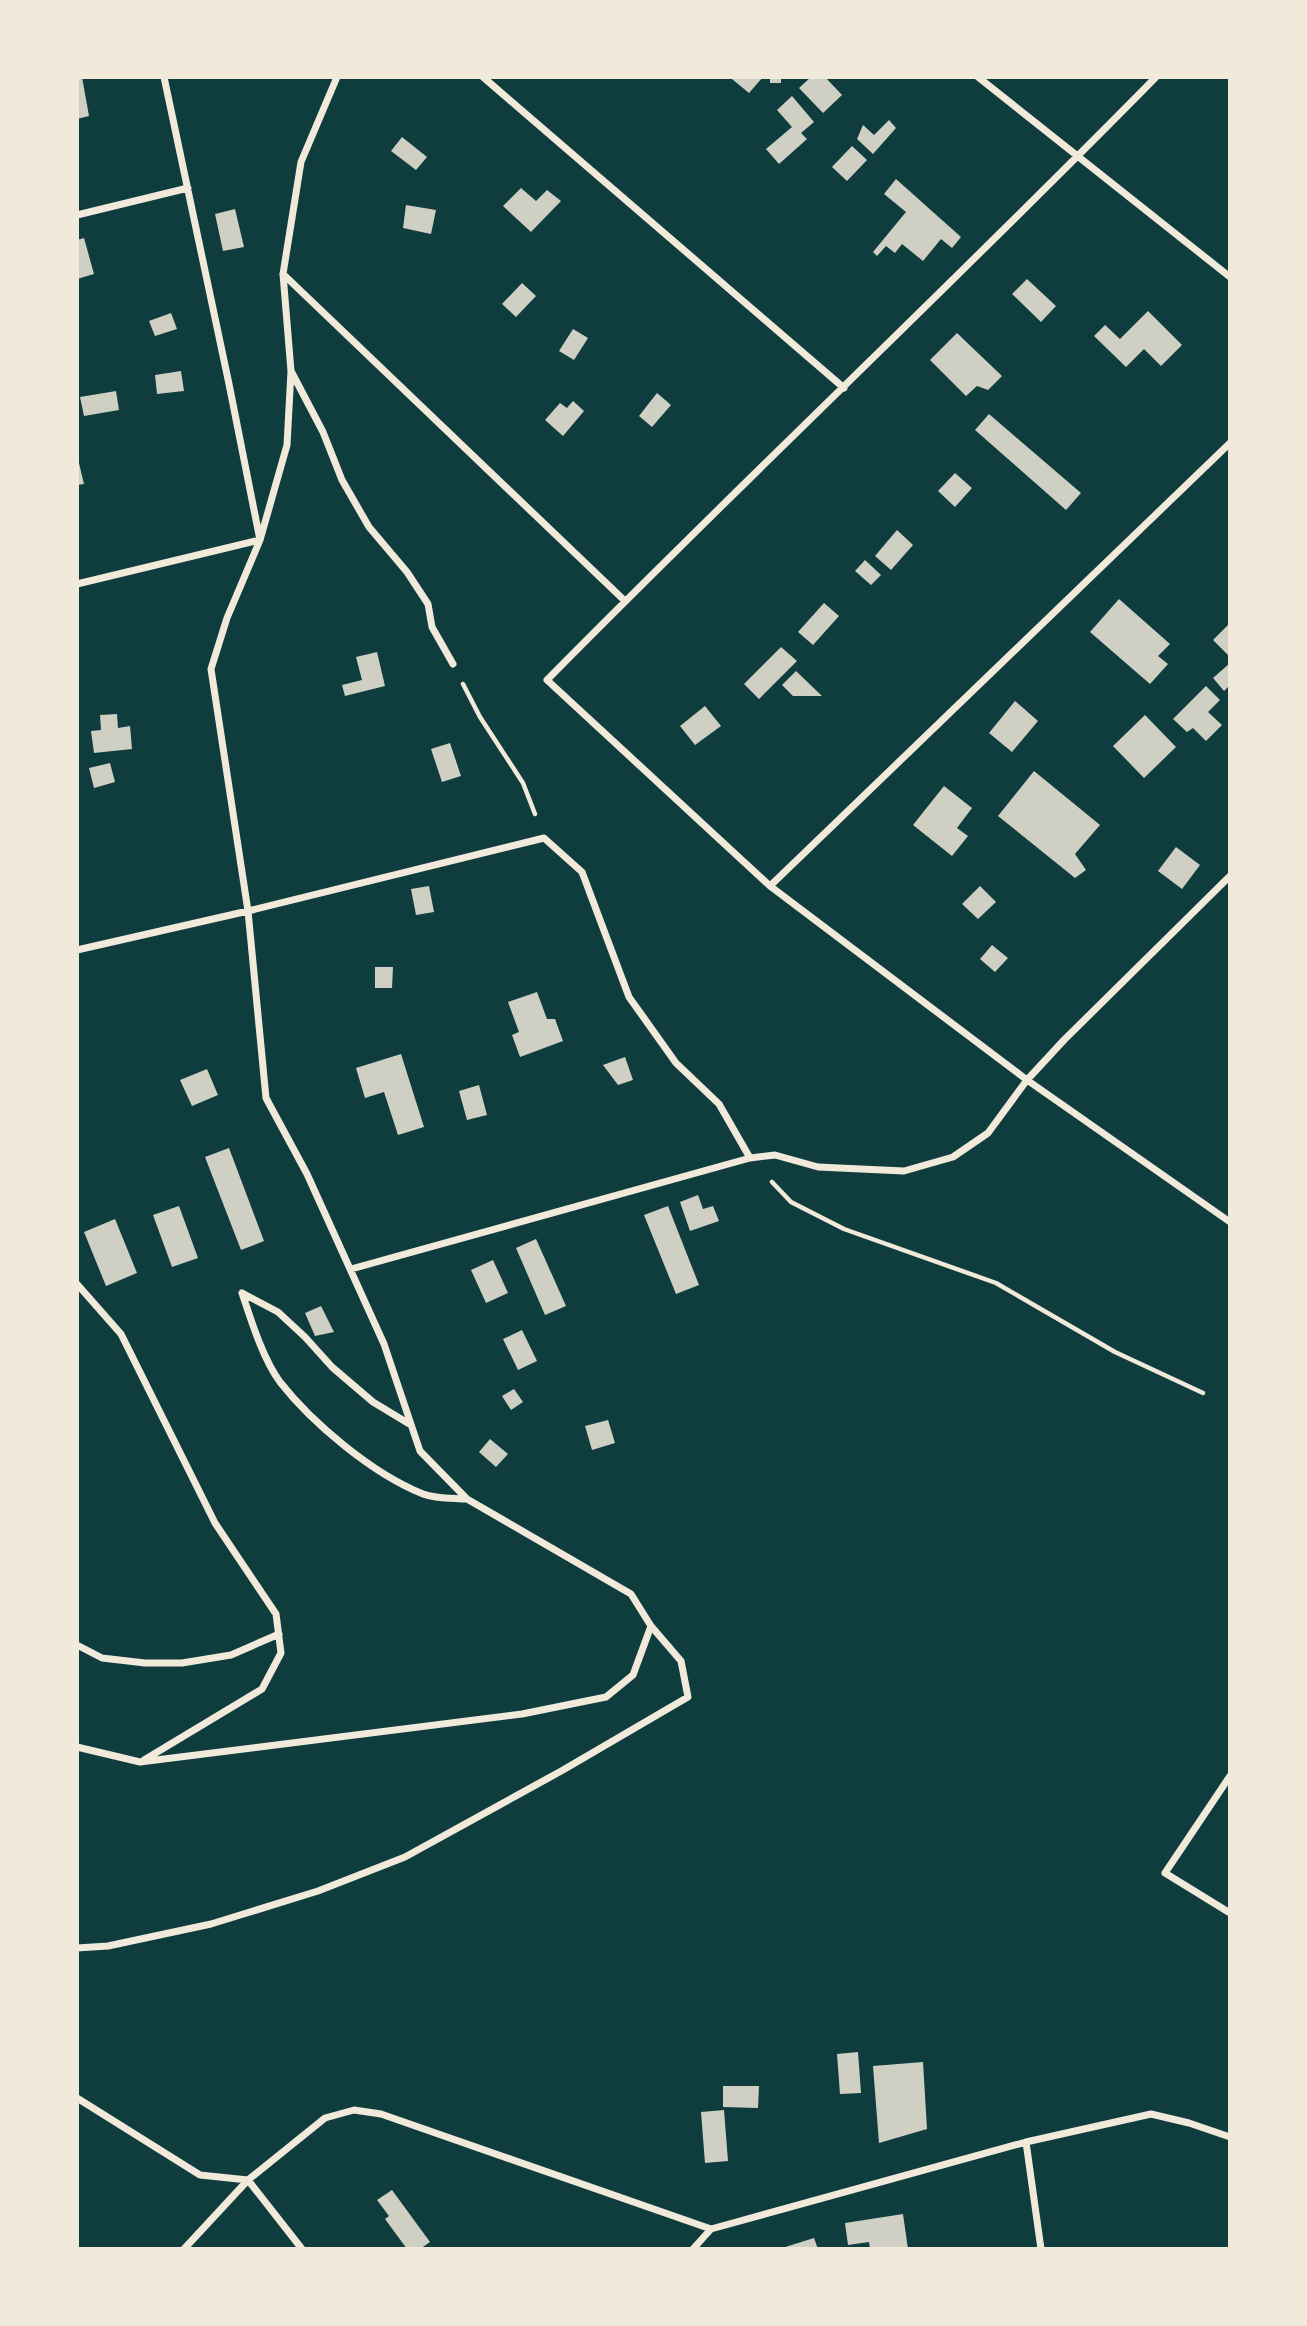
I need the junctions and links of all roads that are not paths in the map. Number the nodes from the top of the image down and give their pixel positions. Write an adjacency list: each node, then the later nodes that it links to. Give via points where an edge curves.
1 (164, 77): 7 (street)
2 (337, 77): 9 (street, via 301,162)
3 (483, 77): 12 (street)
4 (978, 77): 6 (street)
5 (1157, 77): 6 (street)
6 (1078, 157): 10 (street); 12 (street)
7 (188, 188): 8 (street); 14 (street)
8 (77, 215)
9 (283, 274): 11 (street); 16 (street)
10 (1230, 277)
11 (291, 371): 14 (street, via 287,444); 17 (street, via 342,480 369,527 428,604 432,628)
12 (844, 388): 16 (street)
13 (1230, 443): 19 (street)
14 (260, 540): 15 (street); 20 (street, via 211,669)
15 (77, 584)
16 (625, 601): 19 (street, via 547,680)
17 (453, 664)
18 (1230, 876): 22 (street)
19 (769, 887): 22 (street)
20 (248, 911): 21 (street); 23 (street, via 544,838 582,872 629,997 676,1063 719,1104); 25 (street, via 266,1098)
21 (77, 950)
22 (1027, 1080): 23 (street, via 988,1133 953,1157 904,1171 818,1167 775,1155); 24 (street)
23 (750, 1158): 25 (street)
24 (1230, 1222)
25 (351, 1269): 27 (street)
26 (77, 1284): 30 (street, via 121,1334 215,1523 276,1614)
27 (412, 1425): 28 (street, via 420,1451); 28 (street, via 373,1402 342,1376 278,1312 242,1293 279,1380 320,1424 376,1470 426,1495)
28 (467, 1499): 29 (street, via 631,1594)
29 (651, 1626): 33 (street, via 633,1675 606,1697 522,1714); 36 (street, via 681,1661 688,1697 563,1770 405,1857 318,1891 211,1924)
30 (279, 1634): 31 (street, via 231,1655 182,1663 102,1658); 33 (street, via 281,1653 262,1689)
31 (77, 1645)
32 (77, 1747): 33 (street)
33 (140, 1762)
34 (1230, 1776): 35 (street, via 1165,1873)
35 (1230, 1913)
36 (77, 1948)
37 (77, 2098): 40 (street, via 200,2175)
38 (1230, 2137): 39 (street, via 1151,2114)
39 (1026, 2142): 41 (street); 45 (street)
40 (248, 2180): 41 (street, via 325,2118 354,2110 381,2114); 42 (street); 43 (street)
41 (711, 2229): 44 (street)
42 (184, 2249)
43 (302, 2249)
44 (693, 2249)
45 (1041, 2249)

